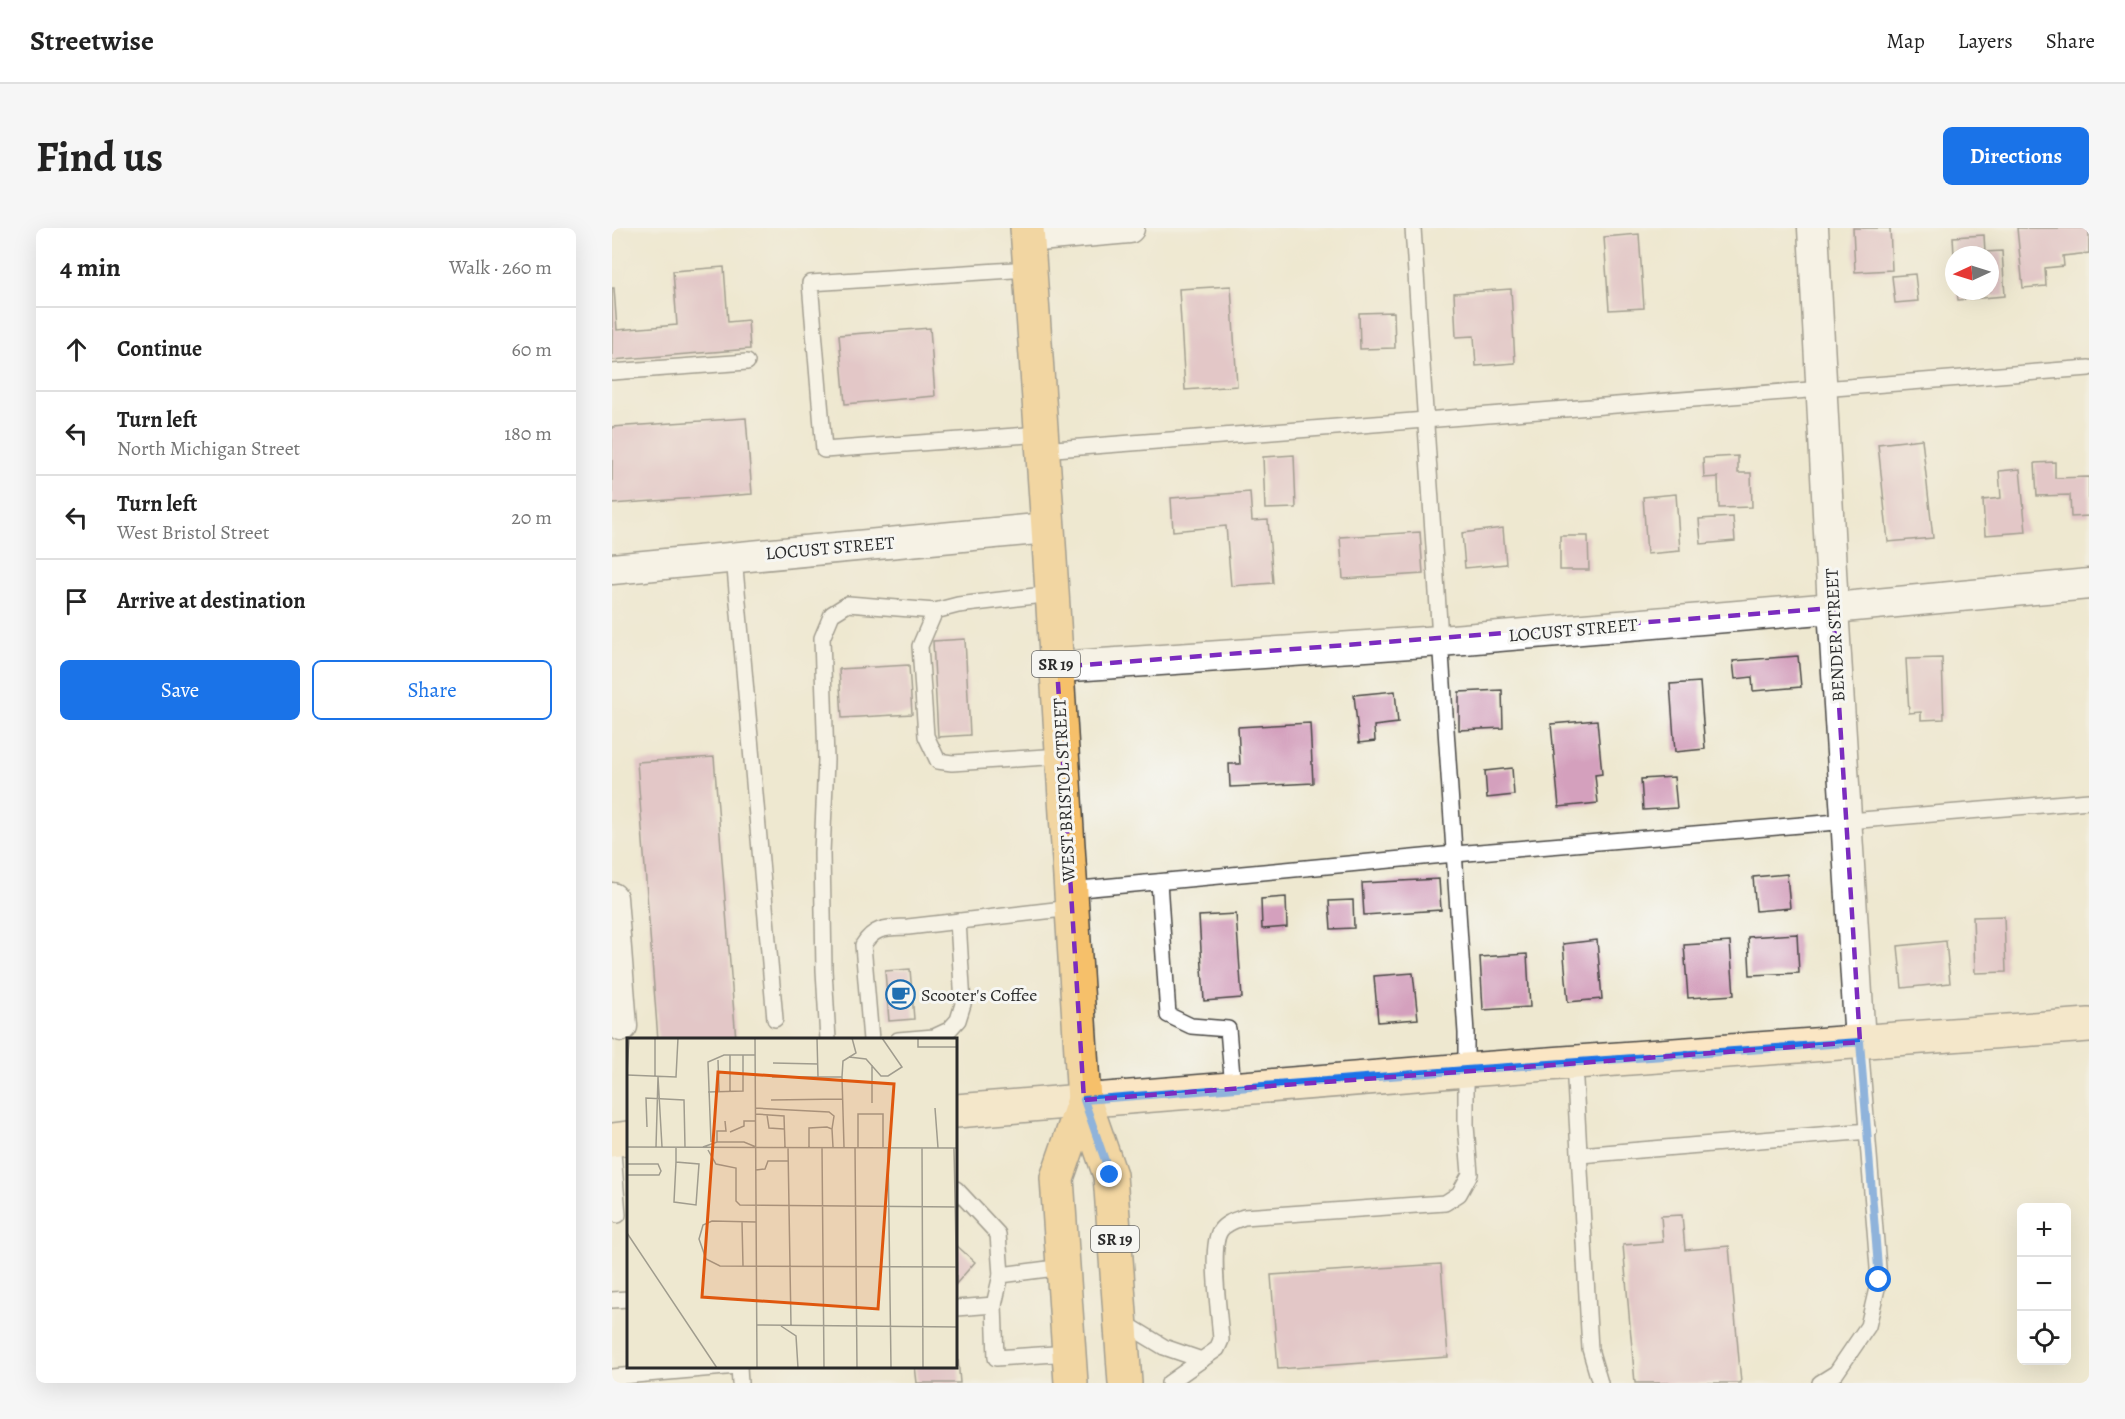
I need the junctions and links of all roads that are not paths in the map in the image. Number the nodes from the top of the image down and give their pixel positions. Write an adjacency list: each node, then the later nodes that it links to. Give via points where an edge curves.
1 (1129, 228): 4 (street)
2 (1413, 228): 10 (lane)
3 (1813, 228): 9 (street, BENDER STREET)
4 (1027, 232): 5 (main road, WEST BRISTOL STREET / SR 19)
5 (1029, 269): 11 (main road, WEST BRISTOL STREET / SR 19); 11 (lane, via 810,283 824,450)
6 (747, 362): 8 (lane)
7 (2089, 368): 9 (lane)
8 (612, 372)
9 (1821, 388): 10 (lane); 17 (street, BENDER STREET)
10 (1426, 420): 11 (lane); 19 (lane)
11 (1042, 442): 12 (main road, WEST BRISTOL STREET / SR 19)
12 (1048, 528): 13 (street, LOCUST STREET); 16 (main road, WEST BRISTOL STREET / SR 19)
13 (734, 557): 14 (street, LOCUST STREET); 29 (lane)
14 (612, 569)
15 (2089, 584): 17 (street, LOCUST STREET)
16 (1052, 594): 18 (lane); 20 (main road, WEST BRISTOL STREET / SR 19)
17 (1833, 608): 19 (street, LOCUST STREET); 23 (street, BENDER STREET)
18 (934, 611): 21 (lane, via 920,646 926,736 938,761); 32 (lane, via 848,604 832,614 822,638 826,760 822,877)
19 (1440, 641): 20 (street, LOCUST STREET); 24 (lane)
20 (1057, 667): 21 (main road, WEST BRISTOL STREET / SR 19)
21 (1062, 756): 27 (main road, WEST BRISTOL STREET / SR 19)
22 (2089, 801): 23 (lane)
23 (1845, 821): 24 (lane); 35 (street, BENDER STREET)
24 (1455, 854): 25 (lane); 37 (lane)
25 (1159, 882): 27 (lane); 38 (lane, via 1168,1015 1191,1026 1228,1029)
26 (612, 897): 31 (street)
27 (1071, 899): 28 (lane); 39 (main road, WEST BRISTOL STREET / SR 19)
28 (958, 921): 33 (lane, via 883,928 870,934 863,945); 34 (lane, via 963,1004 958,1020 949,1030)
29 (775, 1019)
30 (2089, 1025): 35 (street)
31 (622, 1026)
32 (828, 1038)
33 (871, 1038)
34 (922, 1038)
35 (1860, 1042): 36 (street); 41 (lane)
36 (1574, 1063): 37 (street); 44 (lane)
37 (1466, 1070): 38 (street); 54 (lane, via 1470,1174 1459,1194 1445,1203 1244,1217 1230,1222 1220,1231 1214,1251 1221,1340 1217,1349)
38 (1233, 1088): 39 (street)
39 (1084, 1100): 40 (street); 47 (main road, WEST BRISTOL STREET / SR 19, via 1057,1178); 53 (main road, WEST BRISTOL STREET / SR 19, via 1110,1175)
40 (957, 1111)
41 (1869, 1131): 44 (lane); 63 (lane, via 1879,1280 1868,1326 1836,1373)
42 (627, 1138): 43 (street)
43 (612, 1140): 46 (lane)
44 (1580, 1155): 62 (lane, via 1590,1349)
45 (957, 1190): 48 (lane, via 998,1234)
46 (619, 1215)
47 (1063, 1267): 48 (lane); 57 (main road, WEST BRISTOL STREET / SR 19)
48 (1001, 1275): 51 (lane)
49 (627, 1299): 50 (lane)
50 (612, 1300)
51 (994, 1305): 52 (lane); 57 (lane, via 996,1358)
52 (957, 1308)
53 (1121, 1321): 54 (lane, via 1164,1347); 60 (main road, WEST BRISTOL STREET / SR 19)
54 (1202, 1360): 61 (lane)
55 (715, 1368): 58 (lane)
56 (738, 1368): 59 (lane)
57 (1070, 1368)
58 (612, 1377)
59 (740, 1383)
60 (1125, 1383)
61 (1169, 1383)
62 (1600, 1383)
63 (1820, 1383)

